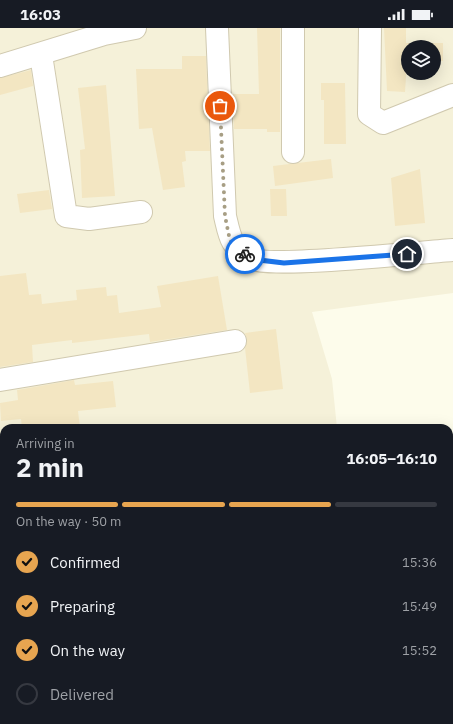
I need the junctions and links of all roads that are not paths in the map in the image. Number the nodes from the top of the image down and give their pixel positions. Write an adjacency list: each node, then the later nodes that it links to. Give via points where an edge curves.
1 (135, 28): 5 (street, via 104,34)
2 (217, 28): 10 (street, via 225,216 230,241 251,259 284,263)
3 (293, 28): 8 (street)
4 (370, 28): 7 (street, via 369,114 383,124)
5 (41, 55): 6 (street); 9 (street, via 66,216 89,219)
6 (0, 66)
7 (453, 95)
8 (293, 152)
9 (141, 212)
10 (453, 250)
11 (235, 341): 12 (street)
12 (0, 380)

